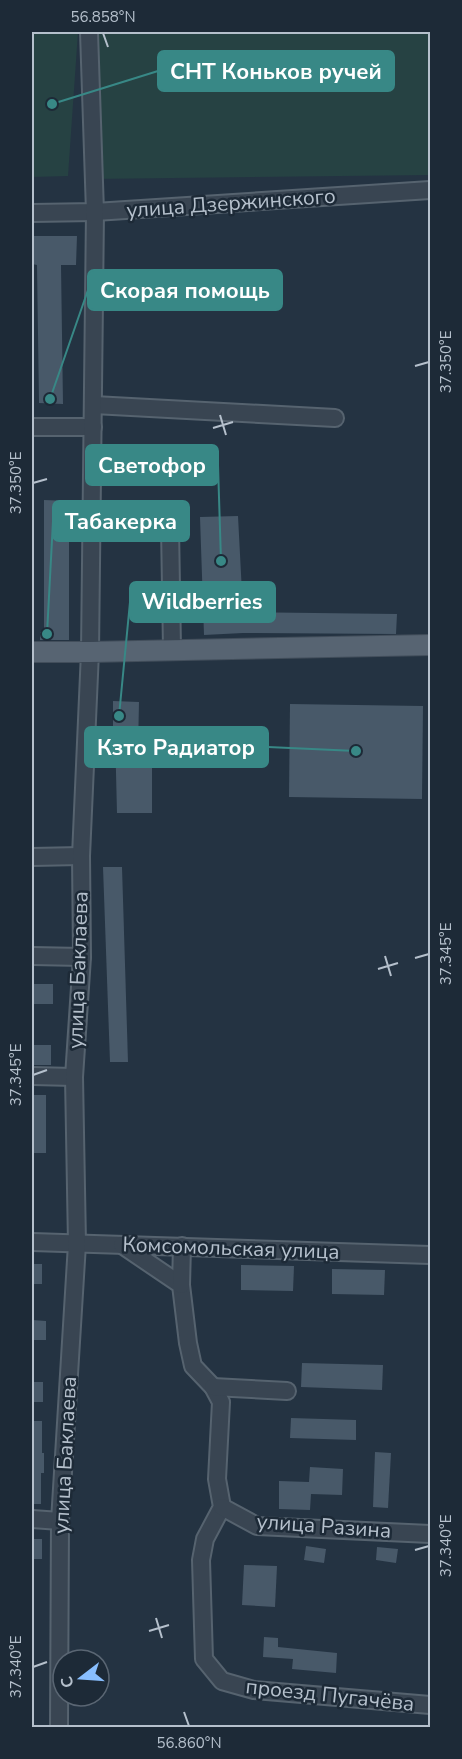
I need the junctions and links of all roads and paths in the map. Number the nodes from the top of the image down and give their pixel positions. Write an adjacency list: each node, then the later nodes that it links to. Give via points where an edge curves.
1 (89, 32): 3 (street, улица Баклаева)
2 (430, 190): 3 (street, улица Дзержинского)
3 (95, 212): 4 (street, улица Дзержинского); 5 (street, улица Баклаева)
4 (32, 213)
5 (93, 405): 6 (street); 8 (street, улица Баклаева)
6 (335, 418)
7 (32, 427): 8 (street)
8 (93, 427): 13 (street, улица Баклаева)
9 (170, 527): 11 (street)
10 (430, 645): 11 (main road)
11 (172, 649): 13 (main road)
12 (32, 652): 13 (main road)
13 (90, 652): 14 (street, улица Баклаева)
14 (81, 856): 15 (street); 17 (street, улица Баклаева)
15 (32, 857)
16 (32, 956): 17 (street)
17 (82, 957): 19 (street, улица Баклаева)
18 (32, 1076): 19 (street)
19 (74, 1077): 21 (street, улица Баклаева)
20 (32, 1242): 21 (street, Комсомольская улица)
21 (77, 1244): 22 (street, Комсомольская улица); 30 (street, улица Баклаева)
22 (122, 1245): 23 (street, Комсомольская улица); 25 (street)
23 (182, 1246): 24 (street, Комсомольская улица); 25 (street)
24 (430, 1255)
25 (182, 1285): 26 (street, via 194,1366)
26 (213, 1387): 27 (street); 28 (street, via 221,1402 217,1479)
27 (287, 1391)
28 (222, 1507): 31 (street, улица Разина, via 256,1526); 32 (street, проезд Пугачёва, via 205,1539 201,1560 204,1659 222,1682 254,1690)
29 (32, 1519): 30 (street)
30 (60, 1521): 33 (street, улица Баклаева)
31 (430, 1534)
32 (430, 1705)
33 (59, 1728)

